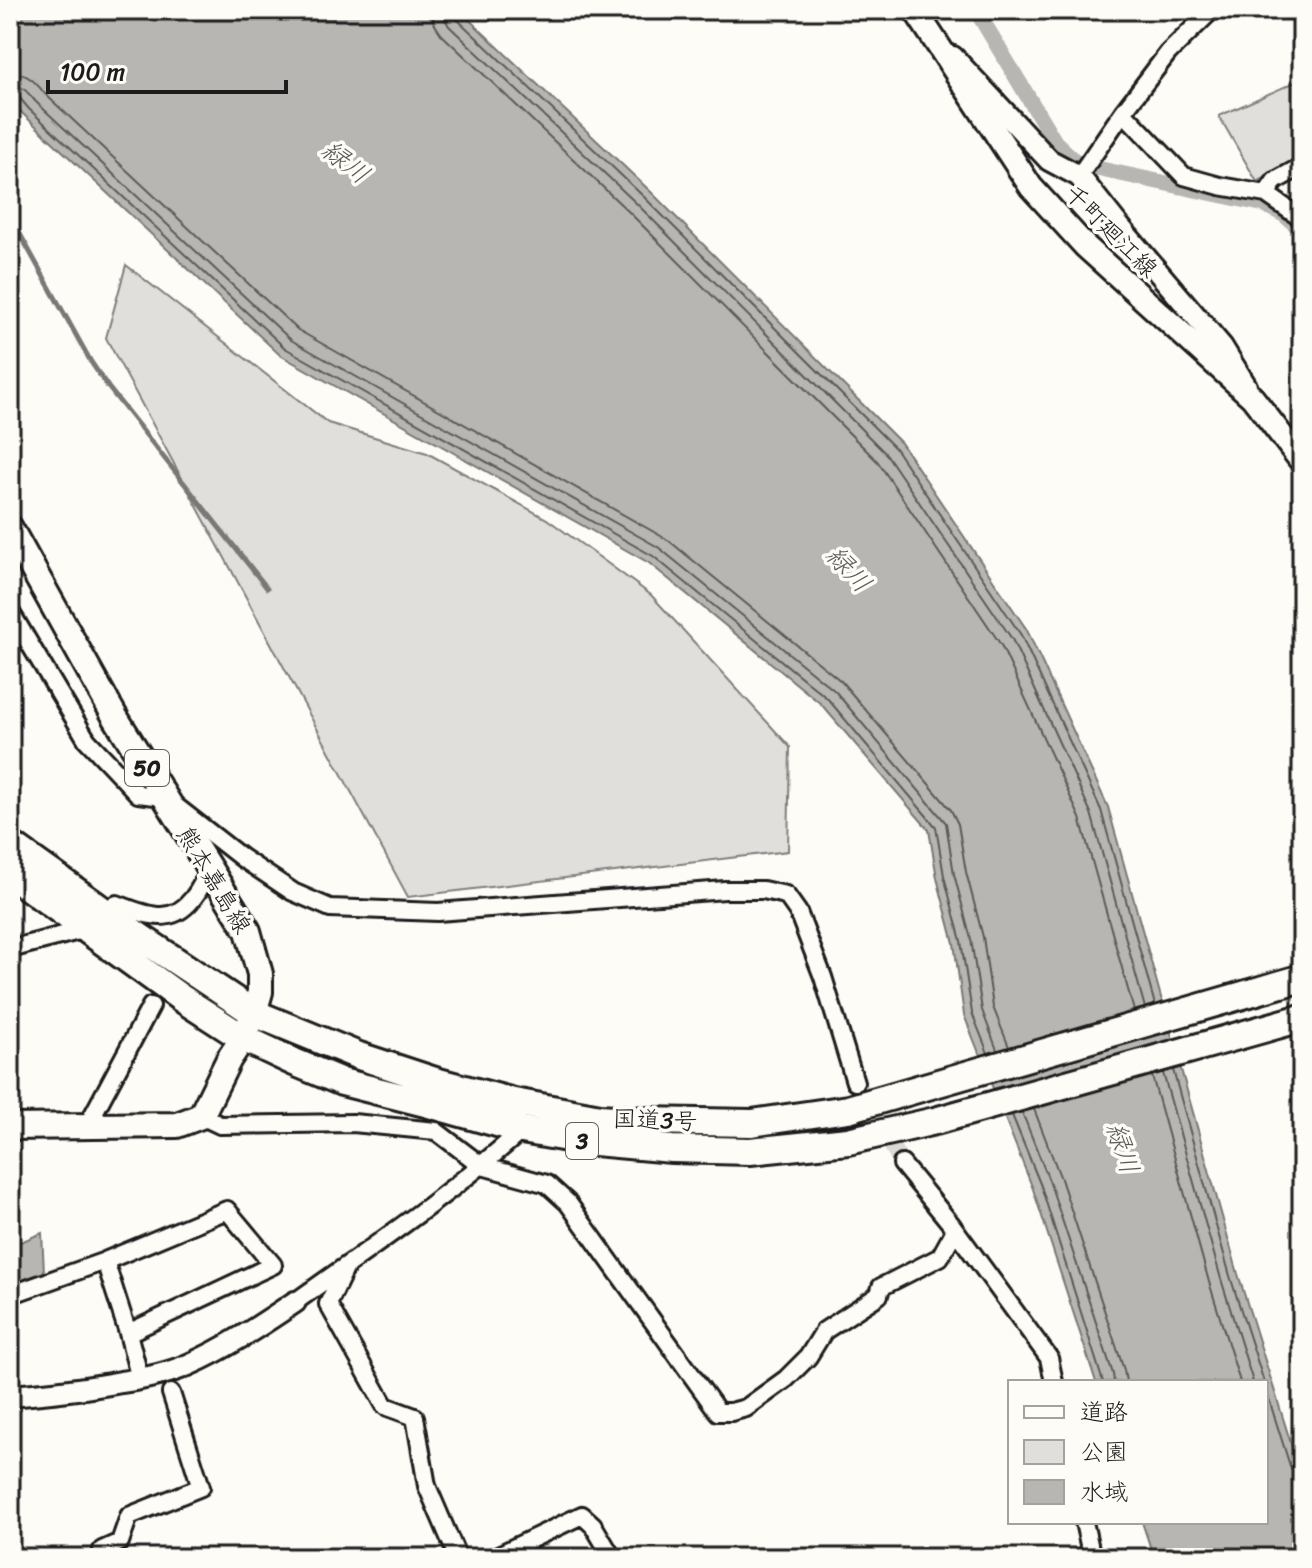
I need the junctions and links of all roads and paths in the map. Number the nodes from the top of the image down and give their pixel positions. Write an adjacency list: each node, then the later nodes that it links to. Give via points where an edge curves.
1 (915, 10): 3 (main road, 千町廻江線)
2 (1212, 10): 4 (street, via 1168,53)
3 (931, 36): 6 (street, via 1049,160); 9 (main road, 千町廻江線, via 1031,187 1073,235)
4 (1123, 112): 6 (street); 7 (street, via 1184,176)
5 (1302, 166): 7 (street, via 1275,181)
6 (1079, 176): 9 (street, via 1222,347)
7 (1266, 194): 8 (street)
8 (1302, 219)
9 (1252, 397): 10 (main road, 千町廻江線)
10 (1302, 462)
11 (10, 528): 13 (main road, 熊本嘉島線 / 50)
12 (10, 611): 13 (street, via 87,740 138,794)
13 (164, 797): 15 (main road, 熊本嘉島線 / 50); 24 (street, via 293,892 330,908 438,912 725,890 786,895 823,977)
14 (10, 844): 17 (highway, 国道3号 / 3)
15 (209, 867): 17 (street, via 203,886 173,914 152,915 117,904); 21 (main road, 熊本嘉島線 / 50, via 248,931 260,974)
16 (10, 874): 17 (highway, 国道3号 / 3)
17 (95, 920): 18 (street); 21 (highway, 国道3号 / 3, via 140,937); 23 (highway, 国道3号 / 3, via 181,998)
18 (10, 949)
19 (1302, 978): 21 (highway, 国道3号 / 3, via 848,1109 752,1123 600,1118 514,1102 359,1056)
20 (151, 1006): 26 (street)
21 (254, 1013): 23 (main road, 熊本嘉島線 / 50)
22 (1302, 1018): 28 (highway, 国道3号 / 3, via 848,1141 750,1151 672,1149)
23 (243, 1038): 25 (main road, 熊本嘉島線 / 50); 28 (highway, 国道3号 / 3, via 342,1082)
24 (855, 1082)
25 (201, 1116): 26 (main road, via 177,1125); 30 (street, via 220,1125 353,1123 436,1131)
26 (87, 1126): 27 (main road)
27 (10, 1127)
28 (522, 1130): 30 (street)
29 (902, 1164): 31 (street)
30 (482, 1166): 31 (street, via 547,1184 568,1203 718,1412 746,1408 786,1379 824,1331 879,1295 881,1287 940,1257); 33 (street)
31 (955, 1230): 38 (street, via 1049,1358)
32 (105, 1261): 34 (street); 36 (street); 36 (street, via 227,1210 273,1265)
33 (347, 1265): 35 (street); 44 (street, via 328,1304 385,1406 415,1417 427,1486)
34 (10, 1295)
35 (295, 1302): 37 (street, via 204,1358)
36 (128, 1333): 37 (street)
37 (140, 1379): 40 (street)
38 (1054, 1380)
39 (171, 1393): 42 (street, via 201,1487 129,1516 120,1542)
40 (10, 1396)
41 (1084, 1524): 46 (street)
42 (102, 1550)
43 (612, 1557): 45 (street, via 582,1515)
44 (458, 1558)
45 (492, 1558)
46 (1092, 1558)

